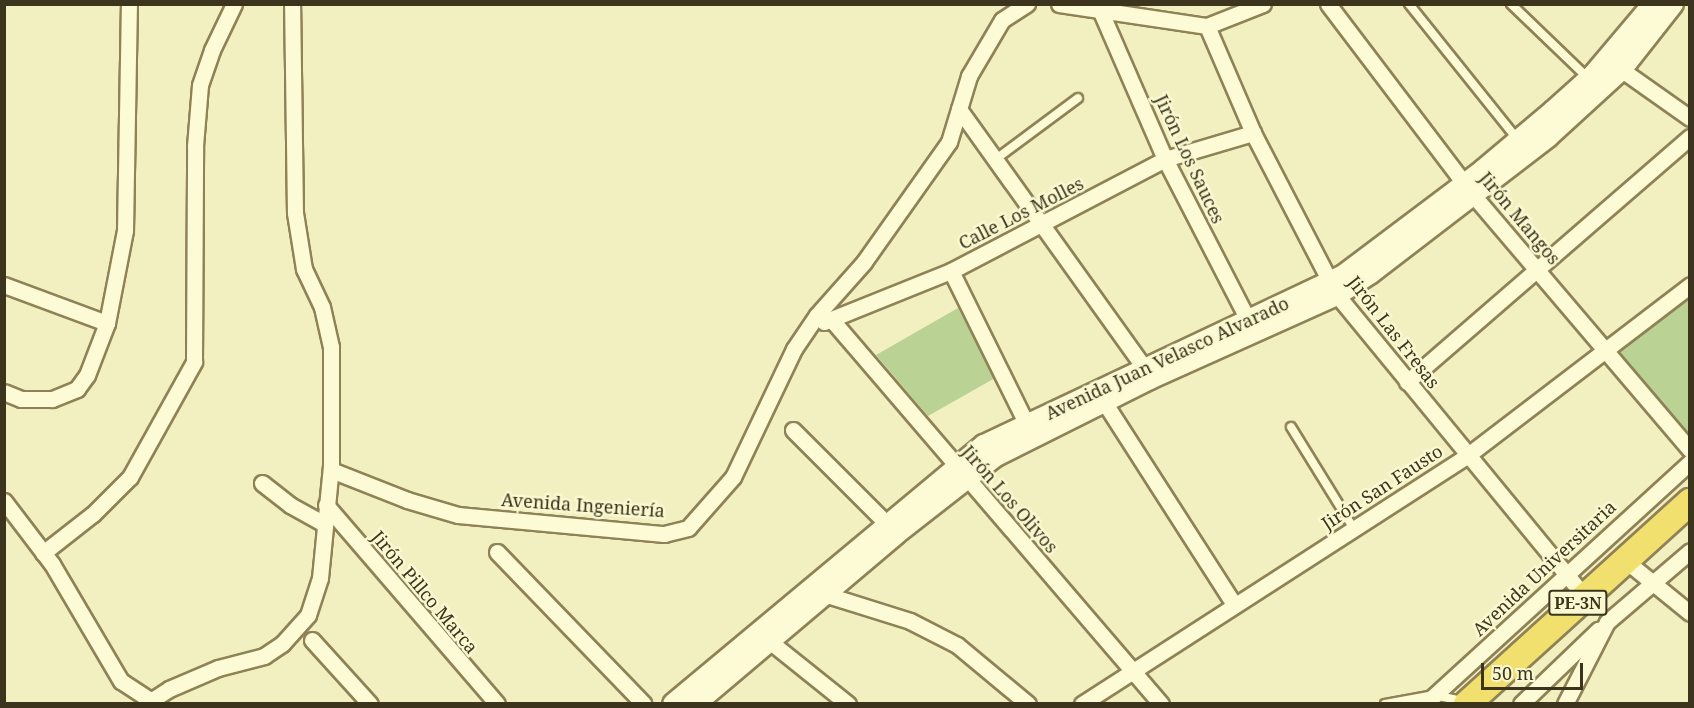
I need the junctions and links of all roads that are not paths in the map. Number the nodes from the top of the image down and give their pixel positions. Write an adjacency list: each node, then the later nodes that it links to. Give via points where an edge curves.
1 (129, 4): 33 (street, via 125,230)
2 (234, 4): 57 (street, via 200,85 195,146 194,362 130,477 93,514)
3 (292, 4): 46 (street, via 295,213 304,269 322,307 330,347)
4 (1027, 4): 17 (street, Avenida Ingeniería, via 1002,20 969,76)
5 (1059, 4): 12 (street)
6 (1263, 4): 13 (street)
7 (1328, 4): 24 (street, Jirón Mangos)
8 (1409, 4): 21 (lane)
9 (1511, 4): 15 (lane)
10 (1653, 4): 14 (street, Avenida Juan Velasco Alvarado)
11 (1673, 4): 14 (street, Avenida Juan Velasco Alvarado)
12 (1101, 12): 13 (street); 23 (street, Jirón Los Sauces)
13 (1207, 26): 19 (street, Jirón Las Fresas)
14 (1615, 65): 15 (street, Avenida Juan Velasco Alvarado); 18 (street); 24 (street, Avenida Juan Velasco Alvarado, via 1548,137)
15 (1589, 79): 21 (street, Avenida Juan Velasco Alvarado)
16 (1078, 98): 22 (lane)
17 (959, 109): 22 (street); 34 (street, Avenida Ingeniería, via 949,142 864,262)
18 (1689, 118)
19 (1253, 133): 23 (street, Calle Los Molles); 30 (street, Jirón Las Fresas)
20 (1689, 137): 27 (street)
21 (1518, 141): 24 (street, Avenida Juan Velasco Alvarado)
22 (996, 159): 25 (street)
23 (1165, 159): 25 (street, Calle Los Molles); 32 (street, Jirón Los Sauces)
24 (1470, 190): 27 (street, Jirón Mangos); 30 (street, Avenida Juan Velasco Alvarado)
25 (1044, 224): 26 (street, Calle Los Molles); 36 (street)
26 (951, 271): 31 (street, Calle Los Molles); 40 (street)
27 (1539, 271): 35 (street, Jirón Mangos); 37 (street)
28 (4, 285): 33 (street)
29 (1689, 285): 35 (street, Jirón San Fausto)
30 (1333, 289): 32 (street, Avenida Juan Velasco Alvarado); 37 (street, Jirón Las Fresas); 39 (street, Avenida Juan Velasco Alvarado)
31 (831, 319): 34 (street, Calle Los Molles); 47 (street, Jirón Los Olivos)
32 (1248, 320): 36 (street, Avenida Juan Velasco Alvarado)
33 (107, 322): 38 (street, via 87,375 77,389 52,399 21,399)
34 (807, 329): 46 (street, Avenida Ingeniería, via 733,477 688,528 664,534 458,515)
35 (1604, 351): 43 (street, Jirón Mangos); 44 (street, Jirón San Fausto)
36 (1144, 367): 39 (street, Avenida Juan Velasco Alvarado)
37 (1407, 382): 44 (street, Jirón Las Fresas)
38 (4, 392)
39 (1100, 396): 40 (street, Avenida Juan Velasco Alvarado); 47 (street, Avenida Juan Velasco Alvarado, via 996,456); 63 (street)
40 (1026, 423): 47 (street, Avenida Juan Velasco Alvarado)
41 (1292, 427): 54 (lane)
42 (793, 430): 53 (street)
43 (1689, 450)
44 (1468, 455): 54 (street, Jirón San Fausto); 59 (street, Jirón Las Fresas)
45 (1689, 462): 59 (street, Avenida Universitaria)
46 (331, 470): 51 (street)
47 (961, 471): 53 (street, Avenida Juan Velasco Alvarado); 61 (street, Avenida Juan Velasco Alvarado); 68 (street, Jirón Los Olivos)
48 (262, 483): 52 (street, via 290,505)
49 (4, 501): 57 (street)
50 (1689, 502): 58 (highway, PE-3N)
51 (326, 506): 52 (street); 74 (street, Jirón Pillco Marca)
52 (323, 523): 70 (street, via 320,578 308,615 282,644 264,656 218,668)
53 (887, 524): 66 (street, Avenida Juan Velasco Alvarado)
54 (1354, 529): 63 (street, Jirón San Fausto)
55 (1689, 551): 60 (street)
56 (497, 552): 75 (street)
57 (43, 554): 70 (street, via 121,681)
58 (1626, 561): 60 (street); 62 (highway, PE-3N)
59 (1565, 573): 62 (street, Jirón Las Fresas); 69 (street, Avenida Universitaria)
60 (1653, 584): 64 (street); 65 (street)
61 (824, 594): 66 (street, Avenida Juan Velasco Alvarado); 78 (street, via 910,621 957,645)
62 (1585, 597): 72 (highway, PE-3N)
63 (1234, 604): 68 (street, Jirón San Fausto)
64 (1689, 613)
65 (1607, 622): 82 (street); 83 (street)
66 (764, 636): 71 (street, Avenida Juan Velasco Alvarado); 76 (street, Avenida Juan Velasco Alvarado); 77 (street)
67 (312, 640): 73 (street)
68 (1132, 670): 79 (street, Jirón San Fausto); 80 (street, Jirón Los Olivos)
69 (1430, 699): 72 (lane); 81 (lane)
70 (151, 702)
71 (674, 703)
72 (1467, 703)
73 (370, 704)
74 (496, 704)
75 (644, 704)
76 (695, 704)
77 (848, 704)
78 (1029, 704)
79 (1082, 704)
80 (1161, 704)
81 (1385, 704)
82 (1521, 704)
83 (1565, 704)

